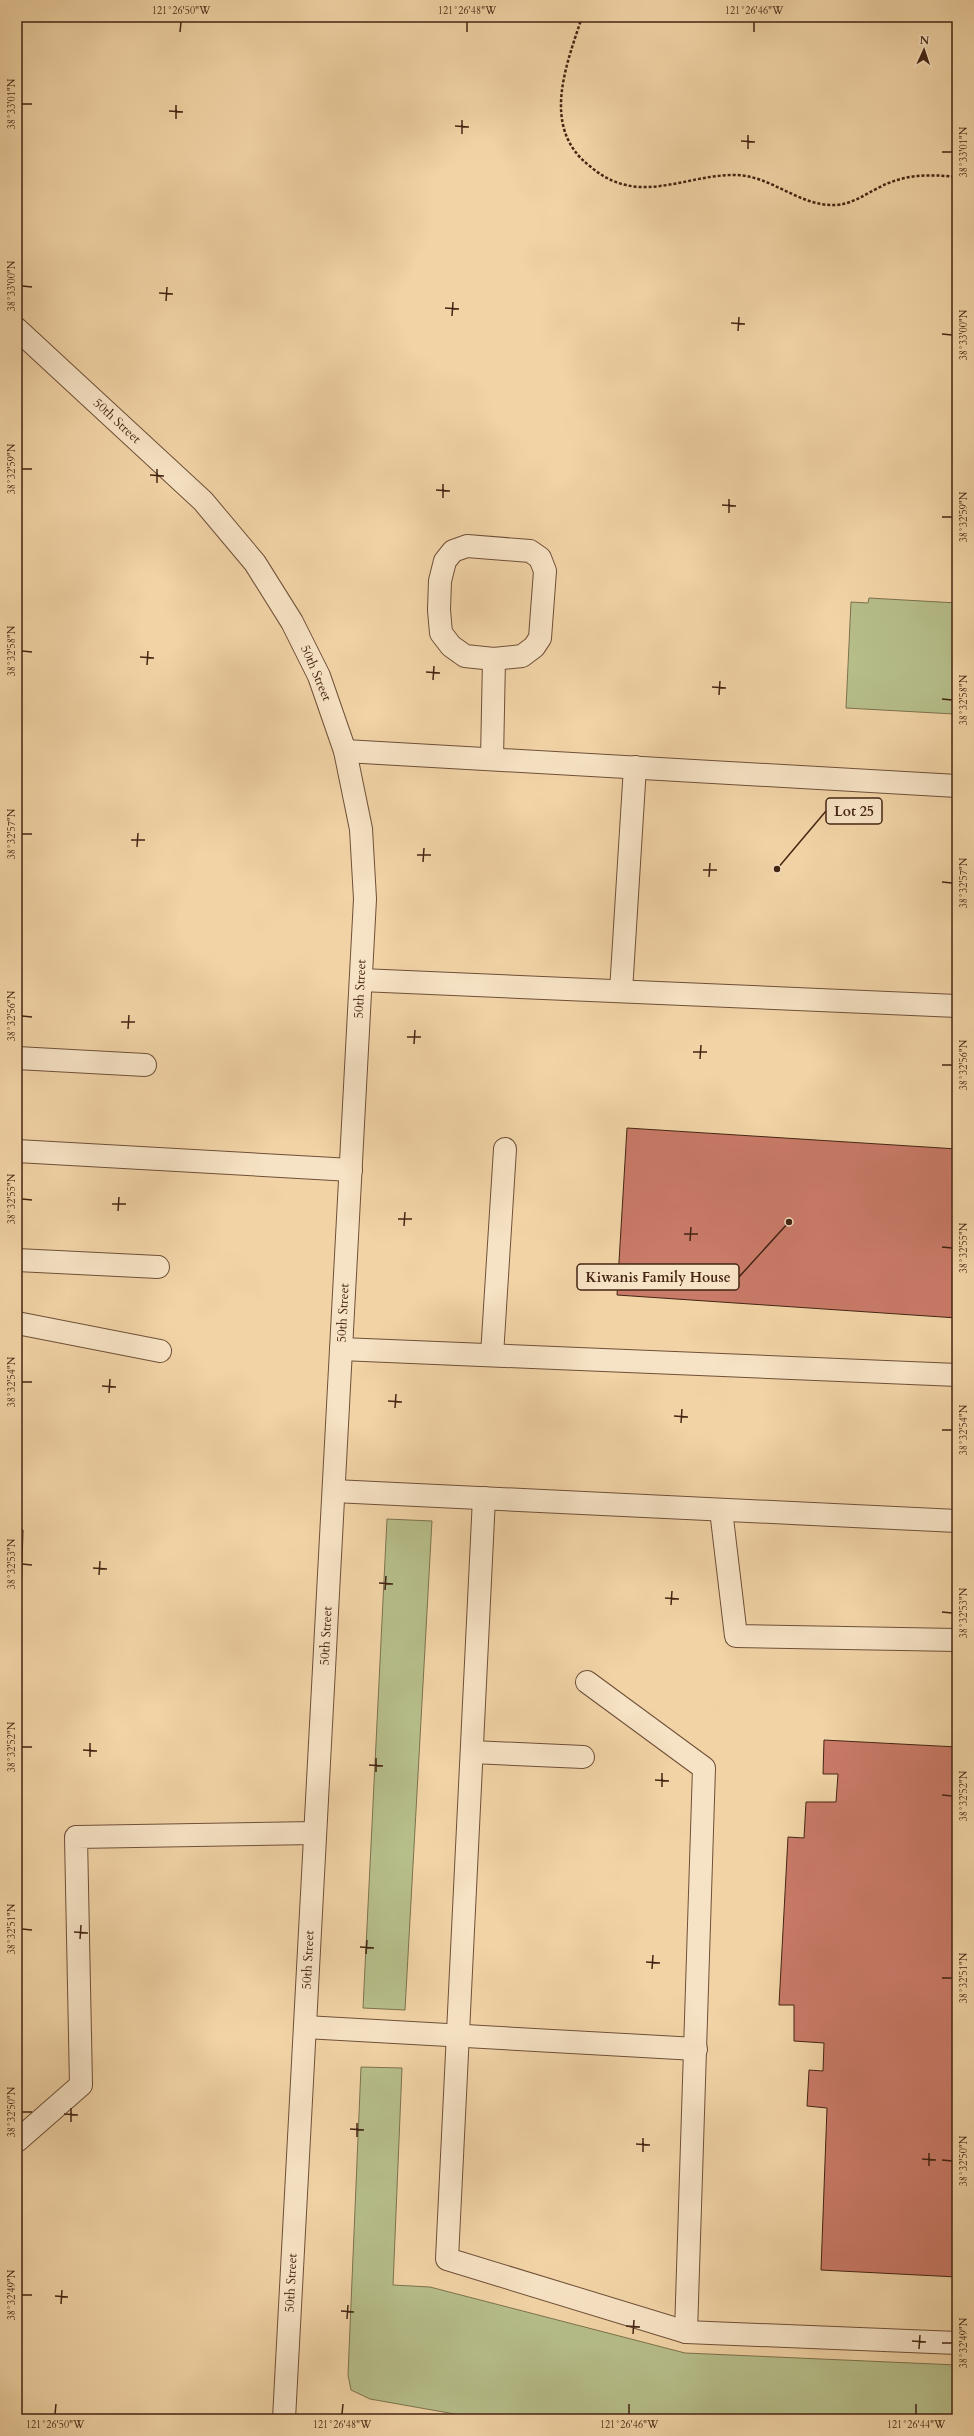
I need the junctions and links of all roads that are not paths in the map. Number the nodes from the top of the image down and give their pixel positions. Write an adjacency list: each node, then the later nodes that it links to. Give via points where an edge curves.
1 (17, 329): 3 (street, 50th Street, via 203,501 255,562 292,622 320,676)
2 (494, 659): 2 (street, via 522,656 534,648 540,638 545,571 540,558 530,551 467,546 452,550 445,561 440,581 441,633 451,646 464,656); 4 (street)
3 (346, 751): 4 (street); 7 (street, 50th Street, via 361,829 365,899)
4 (492, 759): 5 (street)
5 (635, 767): 6 (street); 8 (street)
6 (957, 786)
7 (361, 980): 8 (street); 14 (street, 50th Street)
8 (621, 991): 9 (street)
9 (957, 1006)
10 (17, 1058): 11 (street)
11 (145, 1065)
12 (505, 1149): 20 (street)
13 (17, 1151): 14 (street)
14 (351, 1170): 18 (street, 50th Street)
15 (17, 1260): 16 (street)
16 (158, 1267)
17 (17, 1323): 19 (street)
18 (341, 1349): 20 (street); 22 (street, 50th Street)
19 (160, 1351)
20 (492, 1355): 21 (street)
21 (957, 1375)
22 (334, 1491): 23 (street); 30 (street, 50th Street)
23 (484, 1498): 24 (street); 28 (street)
24 (721, 1510): 25 (street); 26 (street, via 736,1636)
25 (957, 1521)
26 (957, 1640)
27 (587, 1682): 33 (street, via 704,1768)
28 (472, 1752): 29 (street); 32 (street)
29 (583, 1757)
30 (315, 1833): 31 (street, 50th Street); 34 (street, via 76,1837 81,2085)
31 (305, 2027): 32 (street); 37 (street, 50th Street)
32 (458, 2036): 33 (street); 35 (street, via 447,2259)
33 (696, 2049): 35 (street)
34 (17, 2141)
35 (686, 2332): 36 (street)
36 (957, 2343)
37 (284, 2419)

